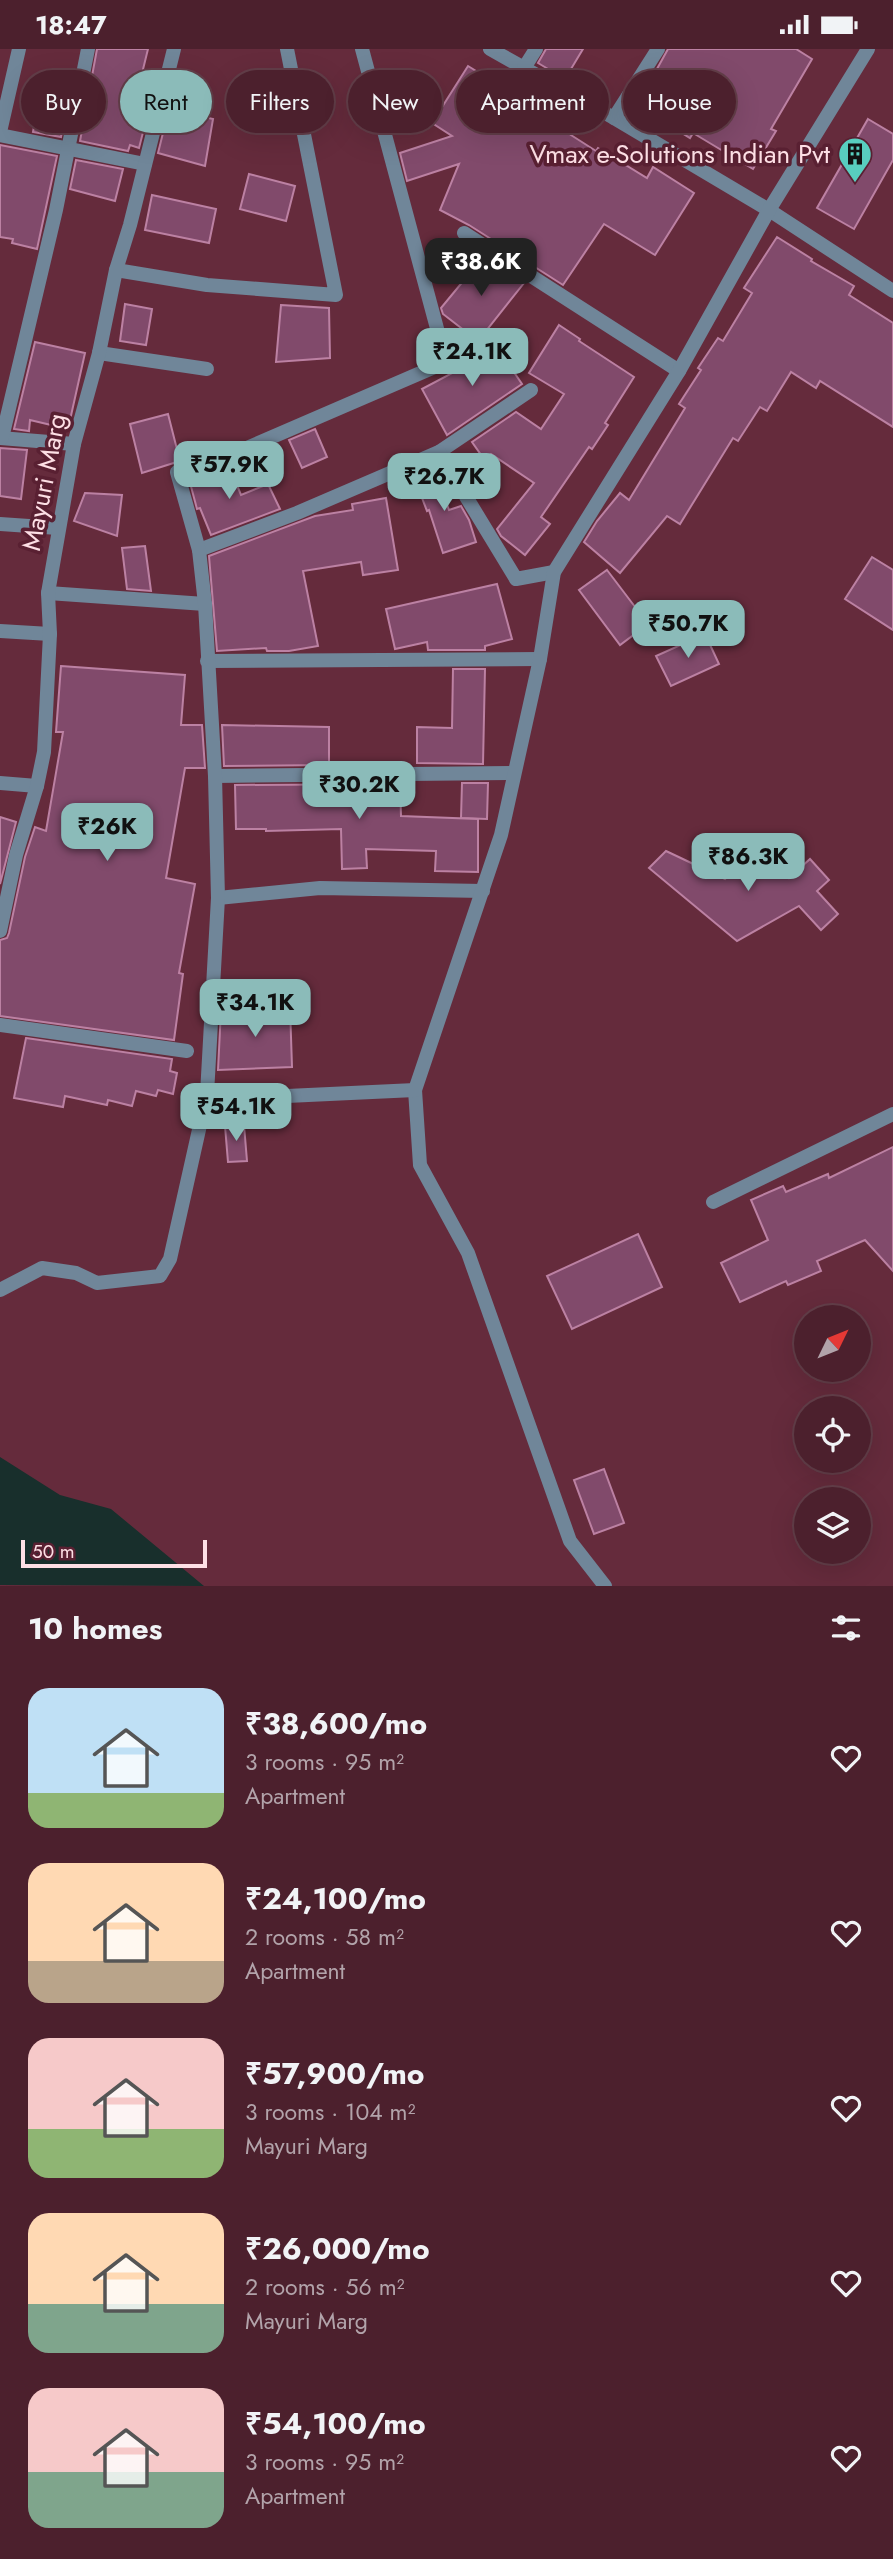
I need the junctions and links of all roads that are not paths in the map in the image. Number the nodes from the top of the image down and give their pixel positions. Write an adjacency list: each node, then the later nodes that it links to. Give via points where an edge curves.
1 (19, 49): 12 (street)
2 (88, 49): 13 (street)
3 (174, 49): 14 (street, Mayuri Marg)
4 (287, 49): 17 (street, via 336,295 207,285)
5 (362, 49): 28 (street, via 446,362 212,463 177,472)
6 (490, 49): 10 (street)
7 (536, 49): 10 (street)
8 (658, 49): 11 (street)
9 (868, 49): 15 (street)
10 (524, 68): 11 (street)
11 (614, 118): 15 (street)
12 (0, 133): 13 (street)
13 (67, 148): 14 (street); 23 (street)
14 (145, 164): 17 (street, Mayuri Marg)
15 (769, 210): 18 (street); 21 (street)
16 (464, 233): 21 (street)
17 (116, 270): 19 (street, Mayuri Marg)
18 (893, 291)
19 (99, 353): 20 (street); 24 (street, Mayuri Marg)
20 (207, 369)
21 (679, 371): 29 (street)
22 (531, 390): 25 (street)
23 (1, 438): 24 (street)
24 (75, 444): 27 (street, Mayuri Marg)
25 (439, 452): 28 (street); 29 (street, via 516,579)
26 (0, 524): 27 (street)
27 (58, 529): 30 (street, Mayuri Marg)
28 (199, 550): 31 (street)
29 (554, 572): 34 (street)
30 (48, 593): 31 (street); 33 (street, Mayuri Marg)
31 (205, 604): 35 (street)
32 (0, 631): 33 (street)
33 (50, 634): 39 (street, Mayuri Marg, via 44,752)
34 (540, 659): 35 (street); 36 (street)
35 (207, 661): 37 (street)
36 (514, 773): 37 (street); 40 (street)
37 (215, 776): 41 (street)
38 (0, 783): 39 (street)
39 (37, 786): 42 (street, Mayuri Marg)
40 (484, 891): 41 (street, via 320,888); 45 (street)
41 (218, 898): 46 (street)
42 (0, 931)
43 (0, 1025): 44 (street)
44 (187, 1051)
45 (415, 1090): 46 (street, via 286,1096); 50 (street, via 420,1165 468,1253 570,1541)
46 (207, 1094): 49 (street, via 170,1259 160,1276 97,1283 76,1273 42,1268)
47 (893, 1114): 48 (street)
48 (713, 1202)
49 (0, 1290)
50 (605, 1586)

